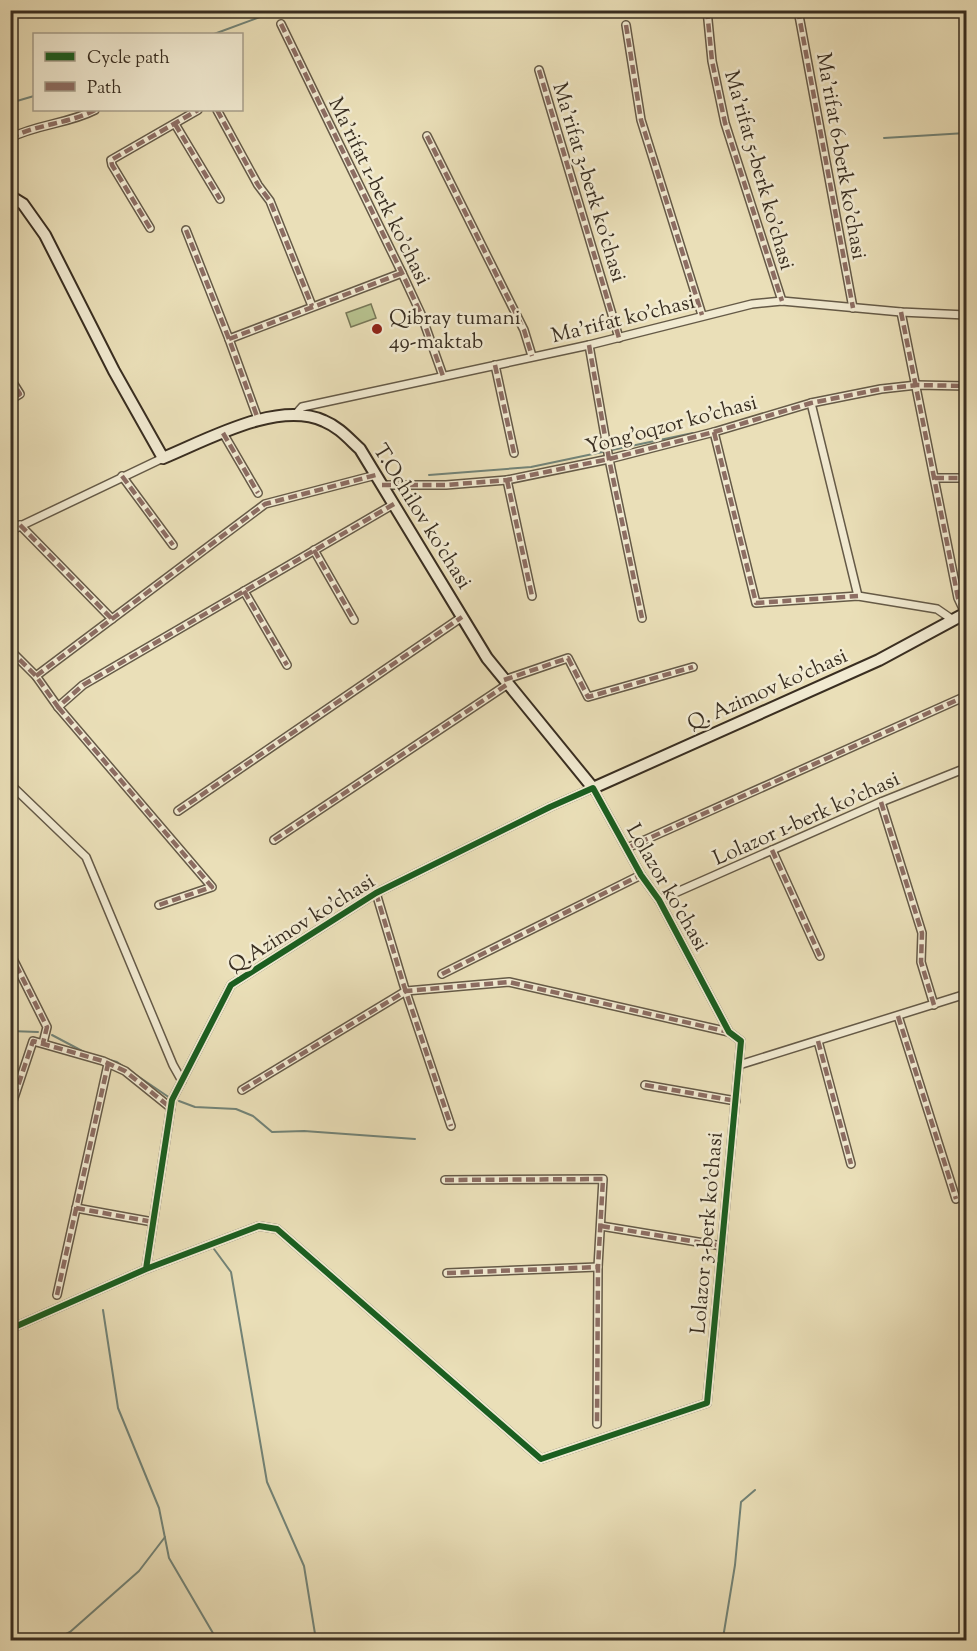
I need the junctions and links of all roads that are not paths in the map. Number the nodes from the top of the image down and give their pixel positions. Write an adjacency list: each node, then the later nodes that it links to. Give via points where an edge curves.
1 (707, 10): 17 (street, Ma’rifat 5-berk ko'chasi, via 712,61 725,123)
2 (798, 10): 19 (street, Ma’rifat 6-berk ko'chasi)
3 (282, 24): 16 (street, Ma’rifat 1-berk ko'chasi)
4 (626, 25): 21 (street, via 640,120)
5 (539, 70): 23 (street, Ma’rifat 3-berk ko'chasi)
6 (93, 111): 11 (street)
7 (196, 111): 9 (street)
8 (218, 111): 18 (street, via 270,201)
9 (175, 124): 13 (street); 14 (street, via 111,160)
10 (427, 136): 26 (street, via 524,330)
11 (10, 138)
12 (10, 196): 39 (main road, via 23,204 45,235)
13 (220, 199)
14 (150, 228)
15 (186, 230): 24 (street)
16 (402, 273): 18 (street); 28 (street, Ma’rifat 1-berk ko'chasi)
17 (782, 301): 19 (street, Ma'rifat ko'chasi); 21 (street, Ma'rifat ko'chasi)
18 (312, 306): 24 (street)
19 (853, 308): 20 (street, Ma'rifat ko'chasi)
20 (901, 312): 22 (street, Ma'rifat ko'chasi); 30 (street)
21 (702, 315): 23 (street, Ma'rifat ko'chasi)
22 (966, 315)
23 (619, 338): 25 (street, Ma'rifat ko'chasi)
24 (229, 339): 35 (street)
25 (589, 345): 26 (street, Ma'rifat ko'chasi); 40 (street)
26 (532, 356): 27 (street, Ma'rifat ko'chasi)
27 (495, 365): 28 (street, Ma'rifat ko'chasi); 38 (street)
28 (442, 376): 34 (street, Ma'rifat ko'chasi, via 302,407)
29 (10, 378): 32 (street, via 20,394)
30 (917, 385): 31 (street, Yong'oqzor ko'chasi); 33 (street, Yong'oqzor ko'chasi); 43 (street)
31 (966, 386)
32 (10, 400)
33 (811, 403): 36 (street, Yong'oqzor ko'chasi); 55 (street)
34 (295, 415): 35 (main road, T.Ochilov ko'chasi); 41 (main road, T.Ochilov ko'chasi, via 323,420 340,429 360,449)
35 (258, 420): 37 (main road, T.Ochilov ko'chasi)
36 (714, 432): 40 (street, Yong'oqzor ko'chasi); 55 (street, via 756,603)
37 (223, 433): 39 (main road, T.Ochilov ko'chasi); 47 (street)
38 (514, 453)
39 (163, 458): 42 (street)
40 (609, 459): 45 (street, Yong'oqzor ko'chasi); 58 (street)
41 (376, 475): 46 (main road, T.Ochilov ko'chasi); 59 (street, via 265,504)
42 (122, 476): 49 (street); 51 (street)
43 (934, 478): 44 (street); 56 (street, via 958,598)
44 (966, 478)
45 (507, 480): 46 (street, Yong'oqzor ko'chasi); 54 (street)
46 (382, 485): 48 (main road, T.Ochilov ko'chasi)
47 (258, 493)
48 (394, 504): 52 (street); 57 (main road, T.Ochilov ko'chasi)
49 (20, 525): 50 (street); 59 (street)
50 (10, 531)
51 (173, 546)
52 (314, 550): 53 (street); 60 (street)
53 (243, 591): 63 (street); 68 (street, via 83,685)
54 (532, 596)
55 (858, 596): 61 (street, via 937,609)
56 (966, 613): 61 (main road, Q. Azimov ko'chasi)
57 (462, 617): 66 (main road, T.Ochilov ko'chasi); 73 (street)
58 (642, 618)
59 (112, 619): 65 (street)
60 (354, 620)
61 (953, 620): 71 (main road, Q. Azimov ko'chasi, via 879,660)
62 (10, 650): 65 (street)
63 (286, 665)
64 (693, 667): 66 (street, via 588,698 568,658)
65 (36, 676): 68 (street)
66 (506, 682): 71 (main road, T.Ochilov ko'chasi); 74 (street)
67 (966, 696): 75 (street)
68 (58, 706): 80 (street, via 212,887)
69 (966, 768): 72 (street, Lolazor 1-berk ko'chasi)
70 (10, 784): 93 (street, via 86,857)
71 (593, 788): 75 (street, Lolazor ko'chasi); 78 (street, Q.Azimov ko'chasi)
72 (880, 802): 76 (street, Lolazor 1-berk ko'chasi); 86 (street, via 922,933 921,962)
73 (178, 811)
74 (274, 840)
75 (627, 848): 77 (street, Lolazor ko'chasi)
76 (772, 850): 79 (street, Lolazor 1-berk ko'chasi); 82 (street)
77 (641, 875): 79 (street, Lolazor ko'chasi); 83 (street)
78 (376, 893): 84 (street); 93 (street, Q.Azimov ko'chasi, via 231,985)
79 (659, 900): 88 (street, Lolazor ko'chasi)
80 (159, 905)
81 (10, 953): 90 (street, via 47,1027)
82 (820, 956)
83 (442, 974)
84 (406, 991): 88 (street, via 508,982); 95 (street); 99 (street)
85 (966, 994): 86 (street)
86 (934, 1005): 87 (street)
87 (898, 1016): 89 (street); 102 (street)
88 (729, 1032): 92 (street, Lolazor ko'chasi, via 741,1041)
89 (818, 1041): 92 (street); 100 (street)
90 (43, 1043): 91 (street); 98 (street, via 33,1041)
91 (108, 1064): 97 (street, via 125,1071); 103 (street)
92 (739, 1065): 96 (street, Lolazor 3-berk ko'chasi)
93 (182, 1081): 97 (street, Q.Azimov ko'chasi)
94 (645, 1085): 96 (street)
95 (242, 1090)
96 (736, 1101): 106 (street, Lolazor 3-berk ko'chasi)
97 (171, 1108): 104 (street, Q.Azimov ko'chasi)
98 (10, 1110)
99 (451, 1126)
100 (851, 1164)
101 (445, 1180): 105 (street, via 603,1179)
102 (956, 1199)
103 (76, 1208): 104 (street); 110 (street)
104 (153, 1222): 108 (street, Q.Azimov ko'chasi)
105 (601, 1226): 106 (street); 107 (street)
106 (722, 1246): 108 (street, Lolazor 3-berk ko'chasi, via 707,1403 542,1459 277,1229 259,1226)
107 (598, 1267): 109 (street); 112 (street)
108 (146, 1269): 111 (street)
109 (447, 1273)
110 (57, 1295)
111 (10, 1329)
112 (597, 1424)

